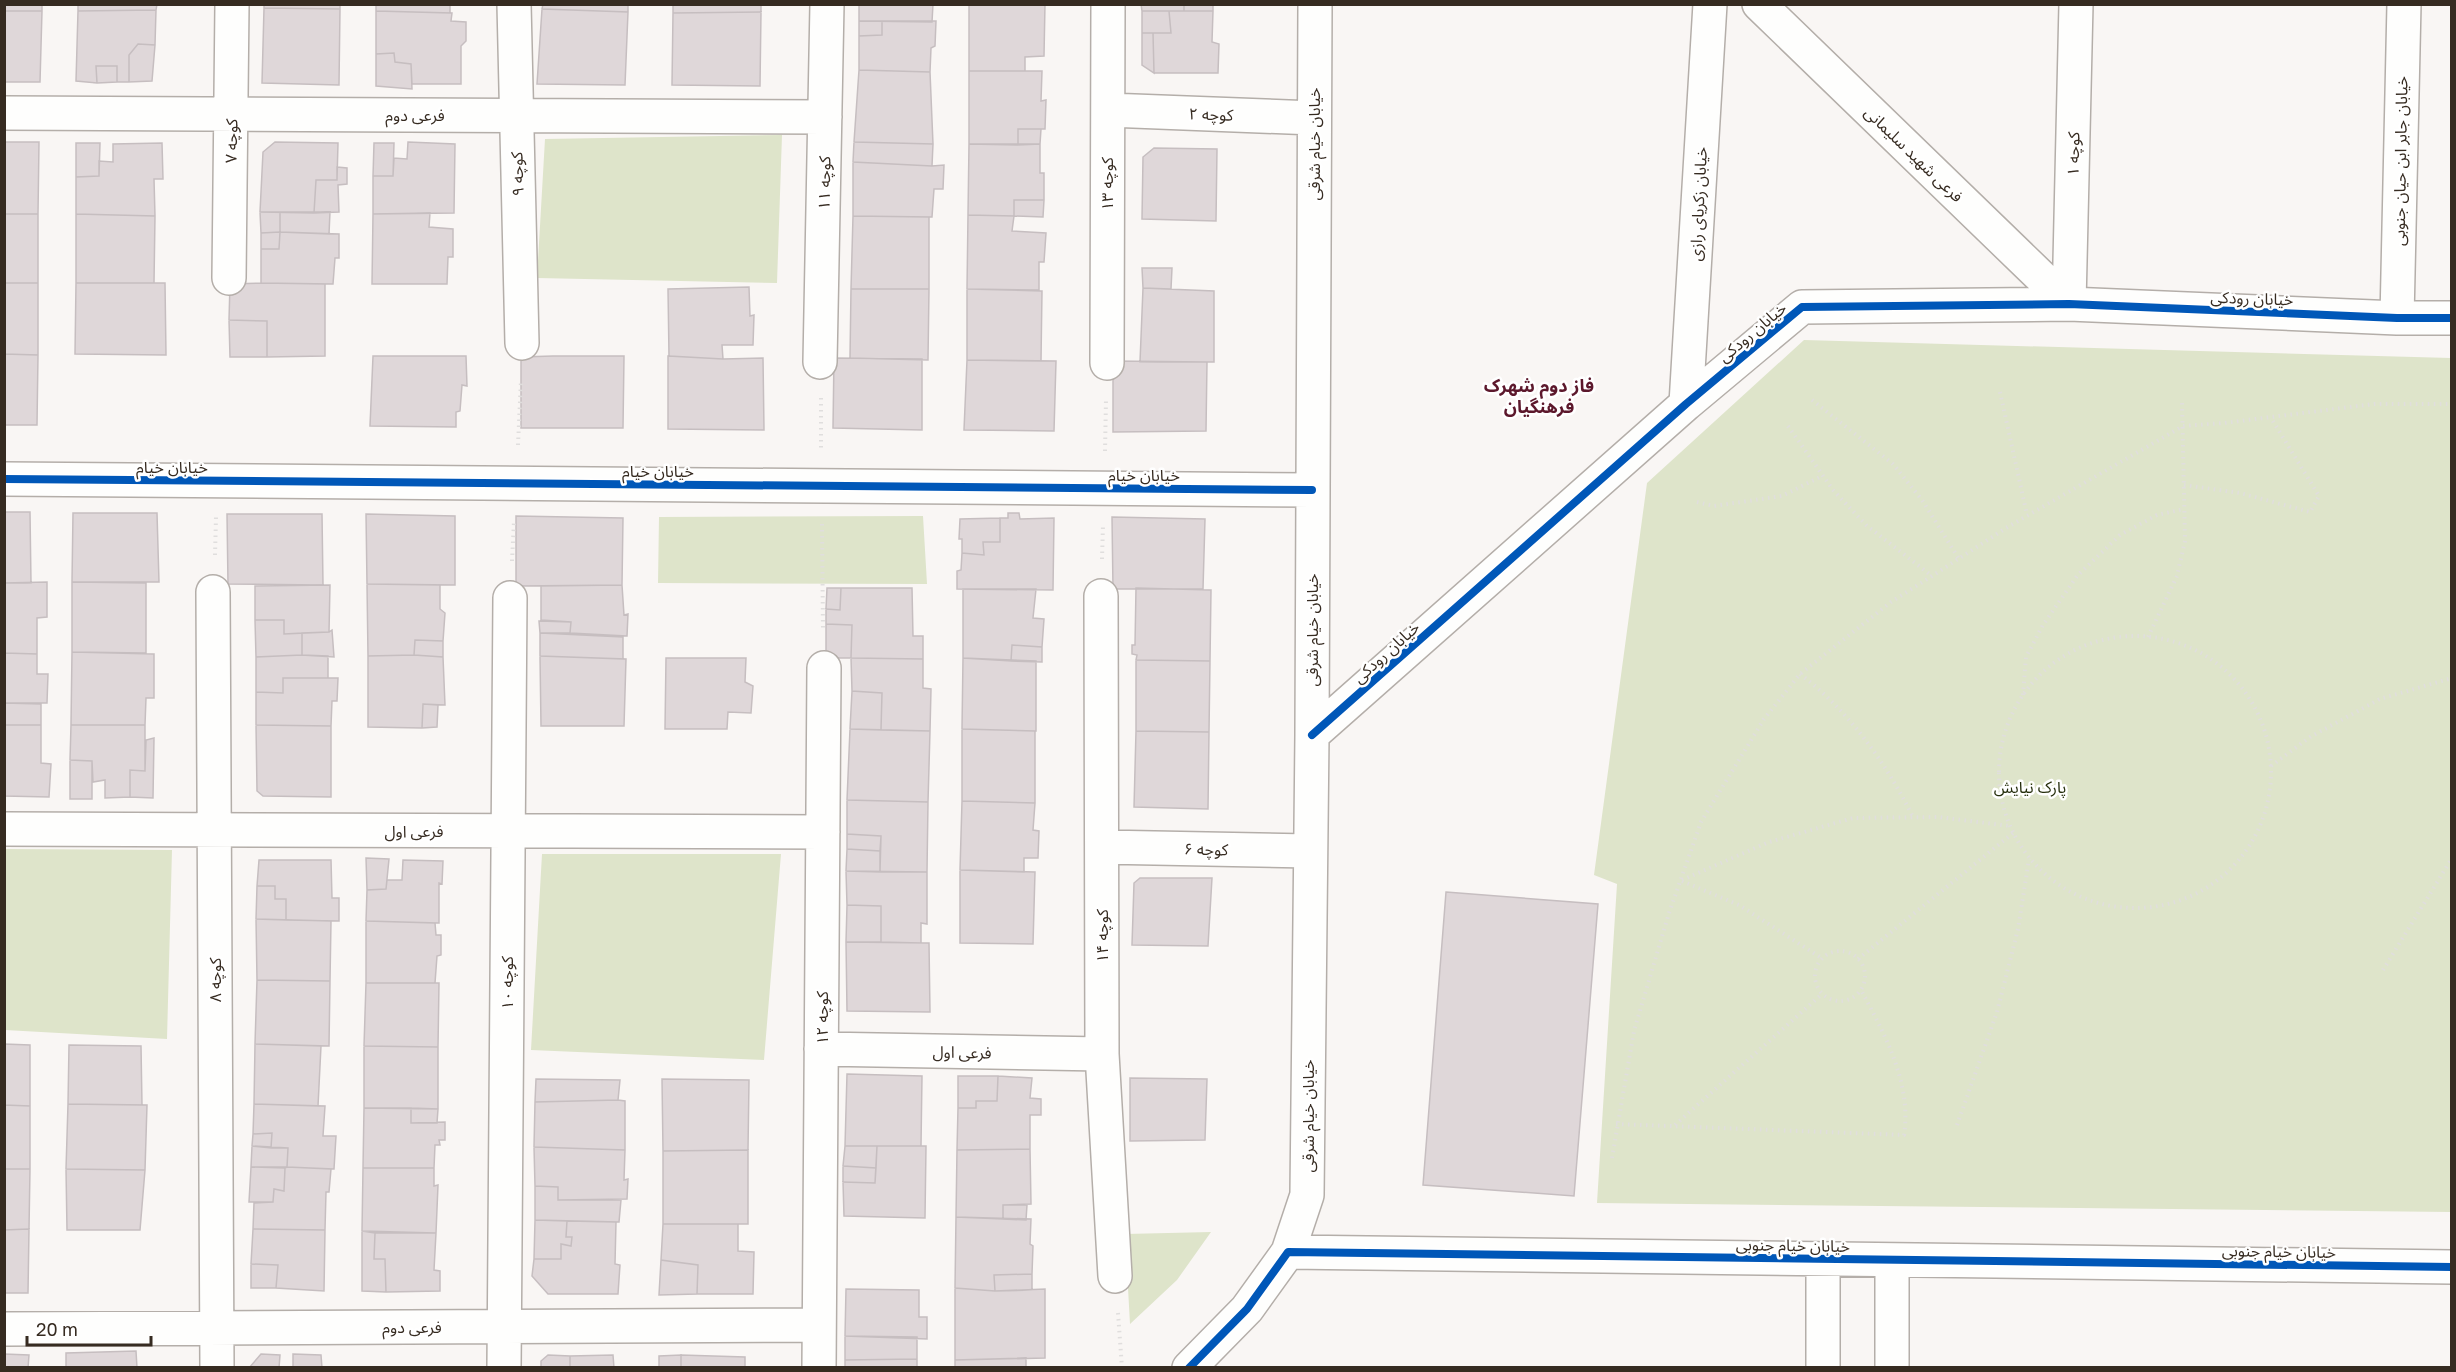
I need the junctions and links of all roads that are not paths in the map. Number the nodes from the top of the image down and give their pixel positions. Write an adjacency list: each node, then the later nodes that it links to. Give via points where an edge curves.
1 (232, 4): 12 (street, کوچه ۷)
2 (514, 4): 13 (street, کوچه ۹)
3 (827, 4): 14 (street, کوچه ۱۱)
4 (1108, 4): 10 (street, کوچه ۱۳)
5 (1315, 4): 15 (street, خیابان خیام شرقی)
6 (1710, 4): 23 (street, خیابان زکریای رازی)
7 (1759, 4): 17 (street, فرعی شهید سلیمانی)
8 (2076, 4): 17 (street, کوچه ۱)
9 (2404, 4): 18 (street, خیابان جابر ابن حیان جنوبی)
10 (1108, 110): 15 (street, کوچه ۲); 22 (street, کوچه ۱۳)
11 (4, 113): 12 (street, فرعی دوم)
12 (231, 114): 13 (street, فرعی دوم); 16 (street, کوچه ۷)
13 (515, 115): 14 (street, فرعی دوم); 20 (street, کوچه ۹)
14 (825, 117): 21 (street, کوچه ۱۱)
15 (1314, 118): 25 (street, خیابان خیام شرقی)
16 (229, 278)
17 (2069, 304): 18 (street, خیابان رودکی); 23 (street, خیابان رودکی, via 1802,307)
18 (2397, 318): 19 (street, خیابان رودکی)
19 (2451, 318)
20 (522, 343)
21 (820, 362)
22 (1107, 363)
23 (1686, 404): 30 (street, خیابان رودکی)
24 (4, 479): 25 (street, خیابان خیام)
25 (1312, 490): 30 (street, خیابان خیام شرقی)
26 (213, 592): 32 (street, کوچه ۸)
27 (1101, 596): 35 (street, کوچه ۱۴)
28 (510, 598): 33 (street, کوچه ۱۰)
29 (824, 668): 34 (street, کوچه ۱۲)
30 (1312, 735): 36 (street, خیابان خیام شرقی)
31 (4, 829): 32 (street, فرعی اول)
32 (215, 830): 33 (street, فرعی اول); 46 (street, کوچه ۸)
33 (508, 831): 34 (street, فرعی اول); 45 (street, کوچه ۱۰)
34 (823, 832): 37 (street, کوچه ۱۲)
35 (1102, 847): 36 (street, کوچه ۶); 38 (street, کوچه ۱۴)
36 (1310, 851): 39 (street, خیابان خیام شرقی, via 1307,1195)
37 (821, 1049): 38 (street, فرعی اول); 44 (street, کوچه ۱۲)
38 (1102, 1054): 43 (street, کوچه ۱۴)
39 (1287, 1252): 40 (street, خیابان خیام جنوبی); 51 (street, via 1247,1309)
40 (1823, 1259): 41 (street, خیابان خیام جنوبی); 52 (street)
41 (1892, 1260): 42 (street, خیابان خیام جنوبی); 53 (street)
42 (2451, 1267)
43 (1115, 1276)
44 (819, 1325): 45 (street, فرعی دوم); 50 (street, کوچه ۱۲)
45 (504, 1327): 46 (street, فرعی دوم); 49 (street, کوچه ۱۰)
46 (216, 1328): 47 (street, فرعی دوم); 48 (street, کوچه ۸)
47 (4, 1329)
48 (217, 1368)
49 (504, 1368)
50 (819, 1368)
51 (1189, 1368)
52 (1822, 1368)
53 (1892, 1368)

